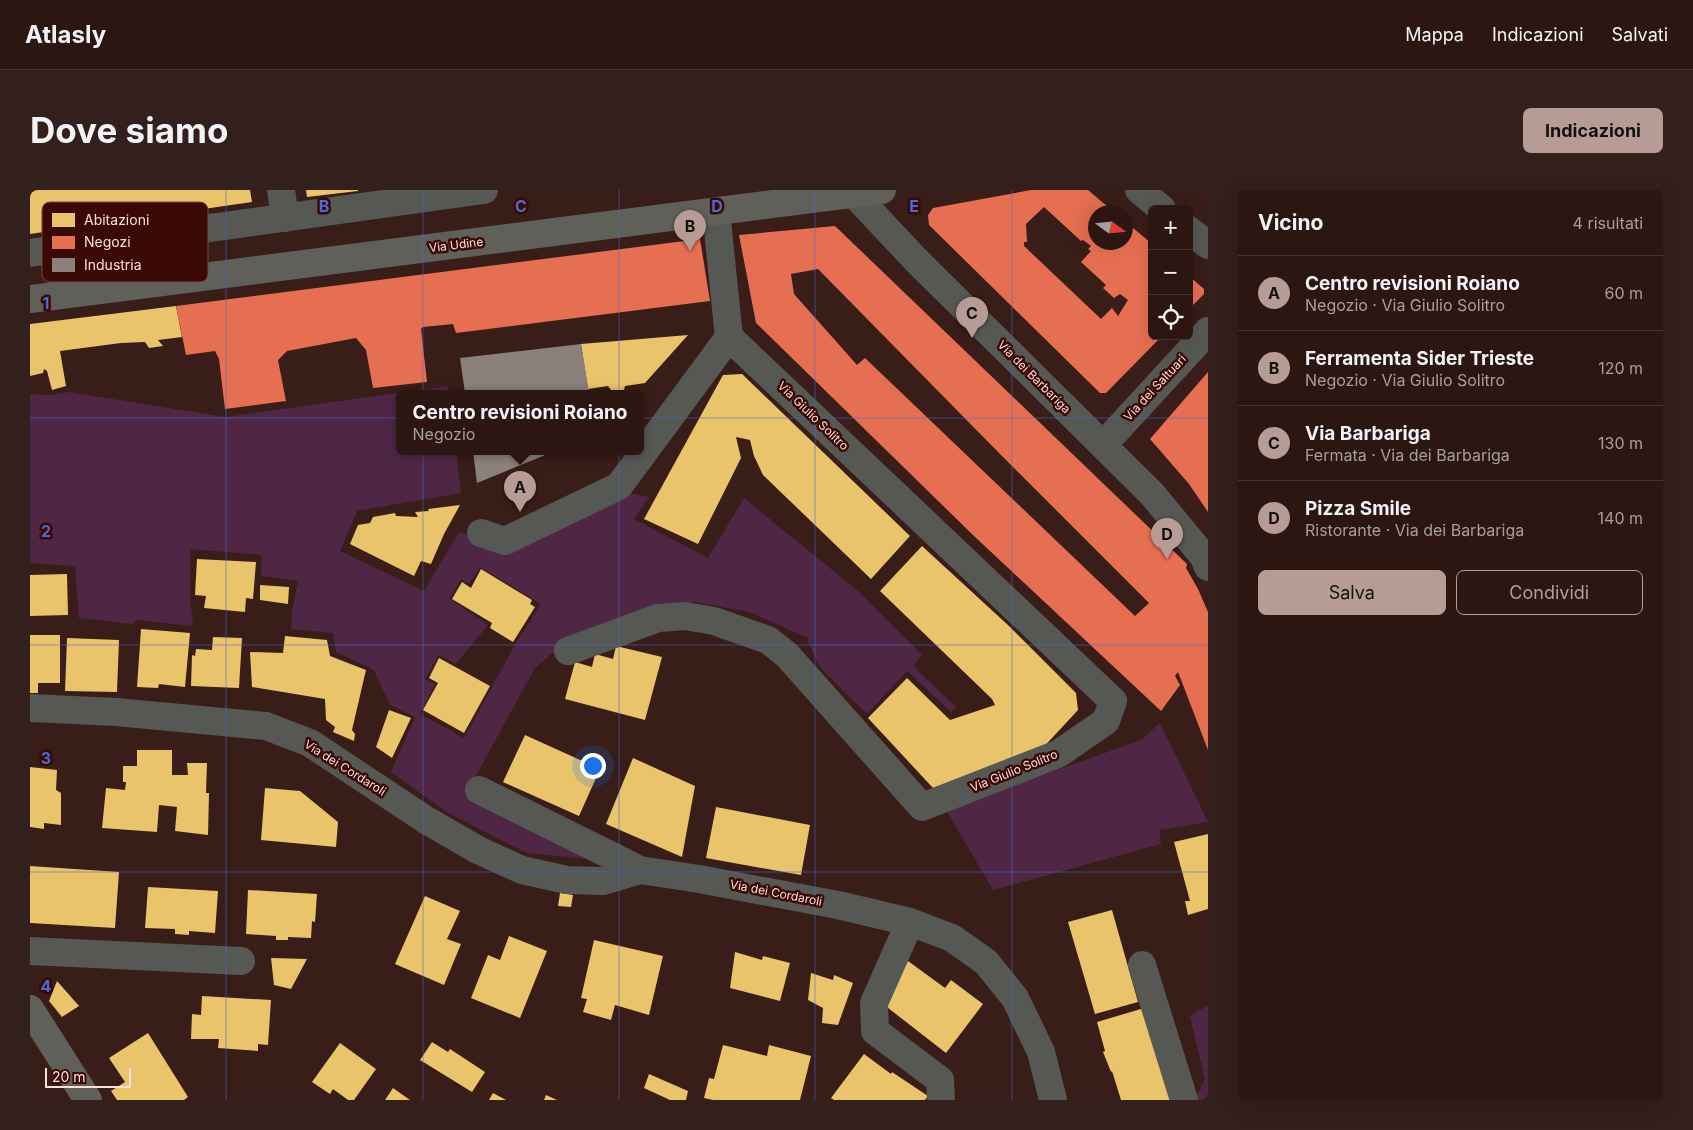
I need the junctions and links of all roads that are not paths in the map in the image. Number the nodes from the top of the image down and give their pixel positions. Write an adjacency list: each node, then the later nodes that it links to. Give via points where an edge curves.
1 (281, 190): 8 (street)
2 (484, 190): 8 (street)
3 (882, 190): 5 (main road, Via Udine)
4 (1138, 190): 6 (street)
5 (853, 194): 7 (main road, Via Udine); 17 (street, Via dei Barbariga)
6 (1157, 205)
7 (716, 211): 12 (main road, Via Udine); 16 (street)
8 (284, 218): 9 (street)
9 (208, 228)
10 (1193, 233): 11 (street)
11 (1208, 244)
12 (208, 277)
13 (169, 282): 14 (main road, Via Udine)
14 (30, 300)
15 (1208, 332): 17 (street, Via dei Saltuari)
16 (729, 337): 18 (street); 22 (street, Via Giulio Solitro, via 1113,702 1106,721 1058,754 922,807 787,655 768,640 714,621 685,616 658,618)
17 (1103, 445): 21 (street, Via dei Barbariga, via 1152,494 1204,557)
18 (644, 452)
19 (642, 455): 20 (street, via 619,486 505,541)
20 (481, 533)
21 (1208, 567)
22 (568, 651)
23 (30, 708): 25 (street, Via dei Cordaroli, via 266,726 310,744 426,820 478,850 522,870 567,880 603,881)
24 (480, 790): 25 (street, Via dei Cordaroli)
25 (640, 870): 26 (street, Via dei Cordaroli, via 838,905)
26 (910, 922): 32 (street, via 874,1003 875,1031 940,1080); 33 (street, Via dei Cordaroli, via 952,938 986,962 1015,998 1041,1052)
27 (30, 951): 28 (street)
28 (241, 961)
29 (1142, 964): 34 (street)
30 (30, 1009): 31 (main road)
31 (88, 1100)
32 (941, 1100)
33 (1053, 1100)
34 (1184, 1100)

